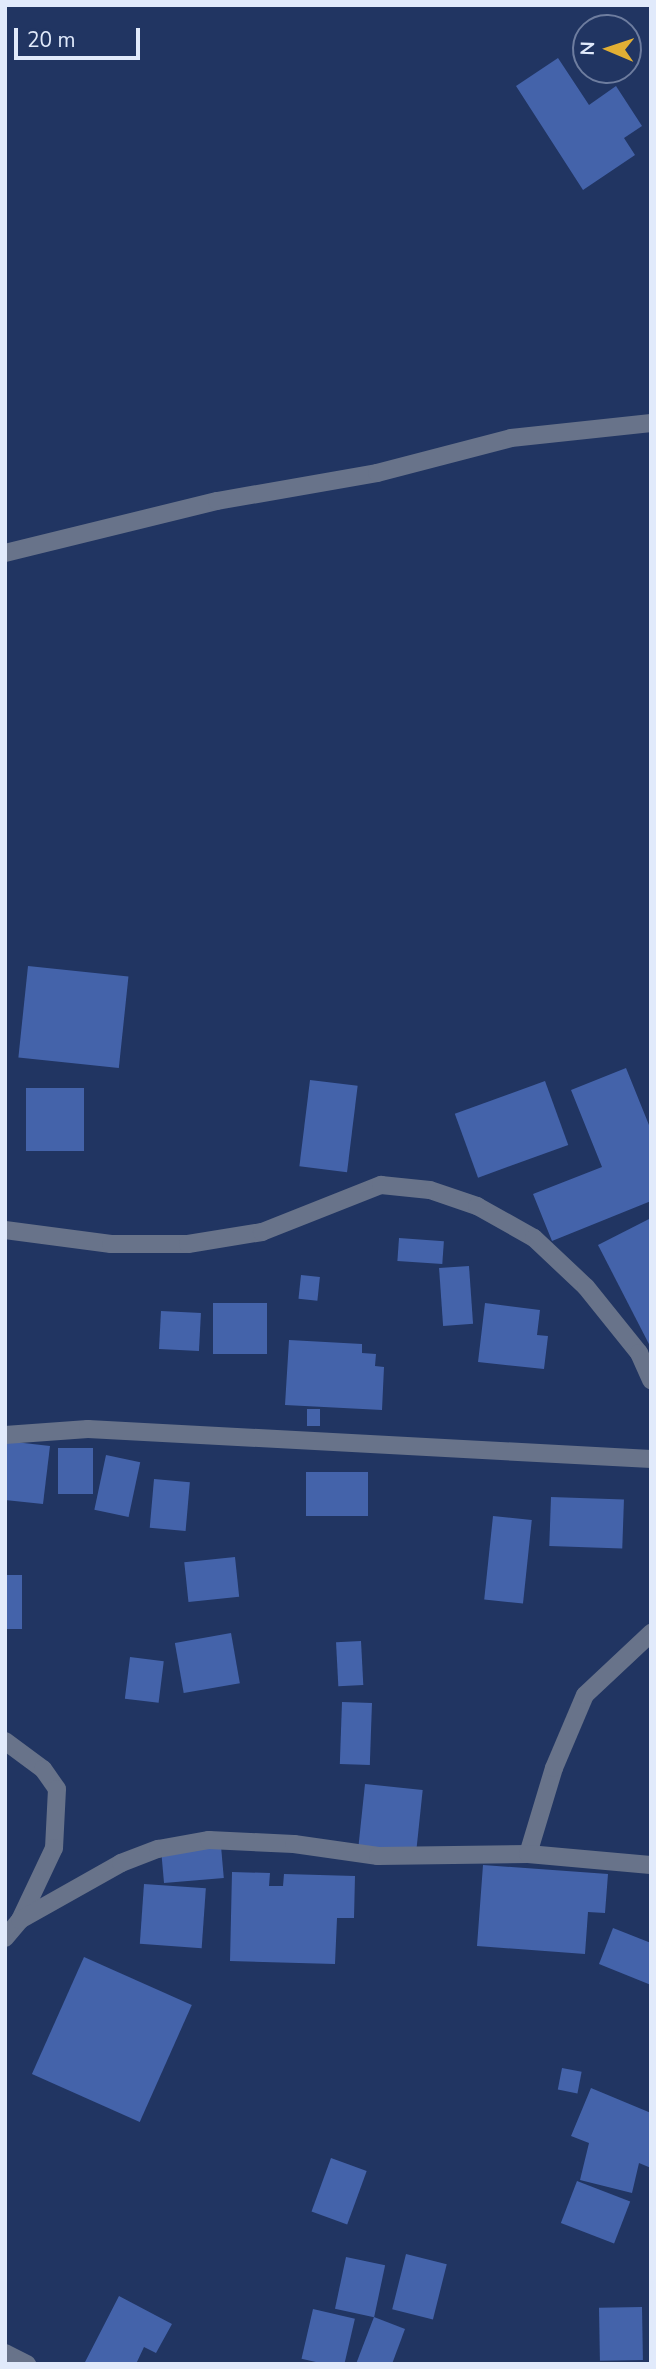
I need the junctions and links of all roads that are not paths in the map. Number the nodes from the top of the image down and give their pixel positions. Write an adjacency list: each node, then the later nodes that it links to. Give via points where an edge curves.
1 (651, 424): 2 (street, via 511,438 377,473 217,501)
2 (5, 553)
3 (5, 1230): 4 (street, via 111,1244 188,1244 262,1232 381,1185 429,1190 477,1206 534,1238 586,1287 639,1353)
4 (651, 1380)
5 (5, 1435): 6 (street, via 88,1429)
6 (651, 1459)
7 (651, 1633): 9 (street, via 585,1695 554,1768)
8 (5, 1741): 11 (street, via 43,1769 57,1789 54,1848)
9 (528, 1854): 10 (street); 11 (street, via 388,1857 294,1844 209,1840 158,1849 121,1863)
10 (651, 1865)
11 (20, 1920): 12 (street)
12 (5, 1938)
13 (5, 2353): 14 (street)
14 (27, 2364)

